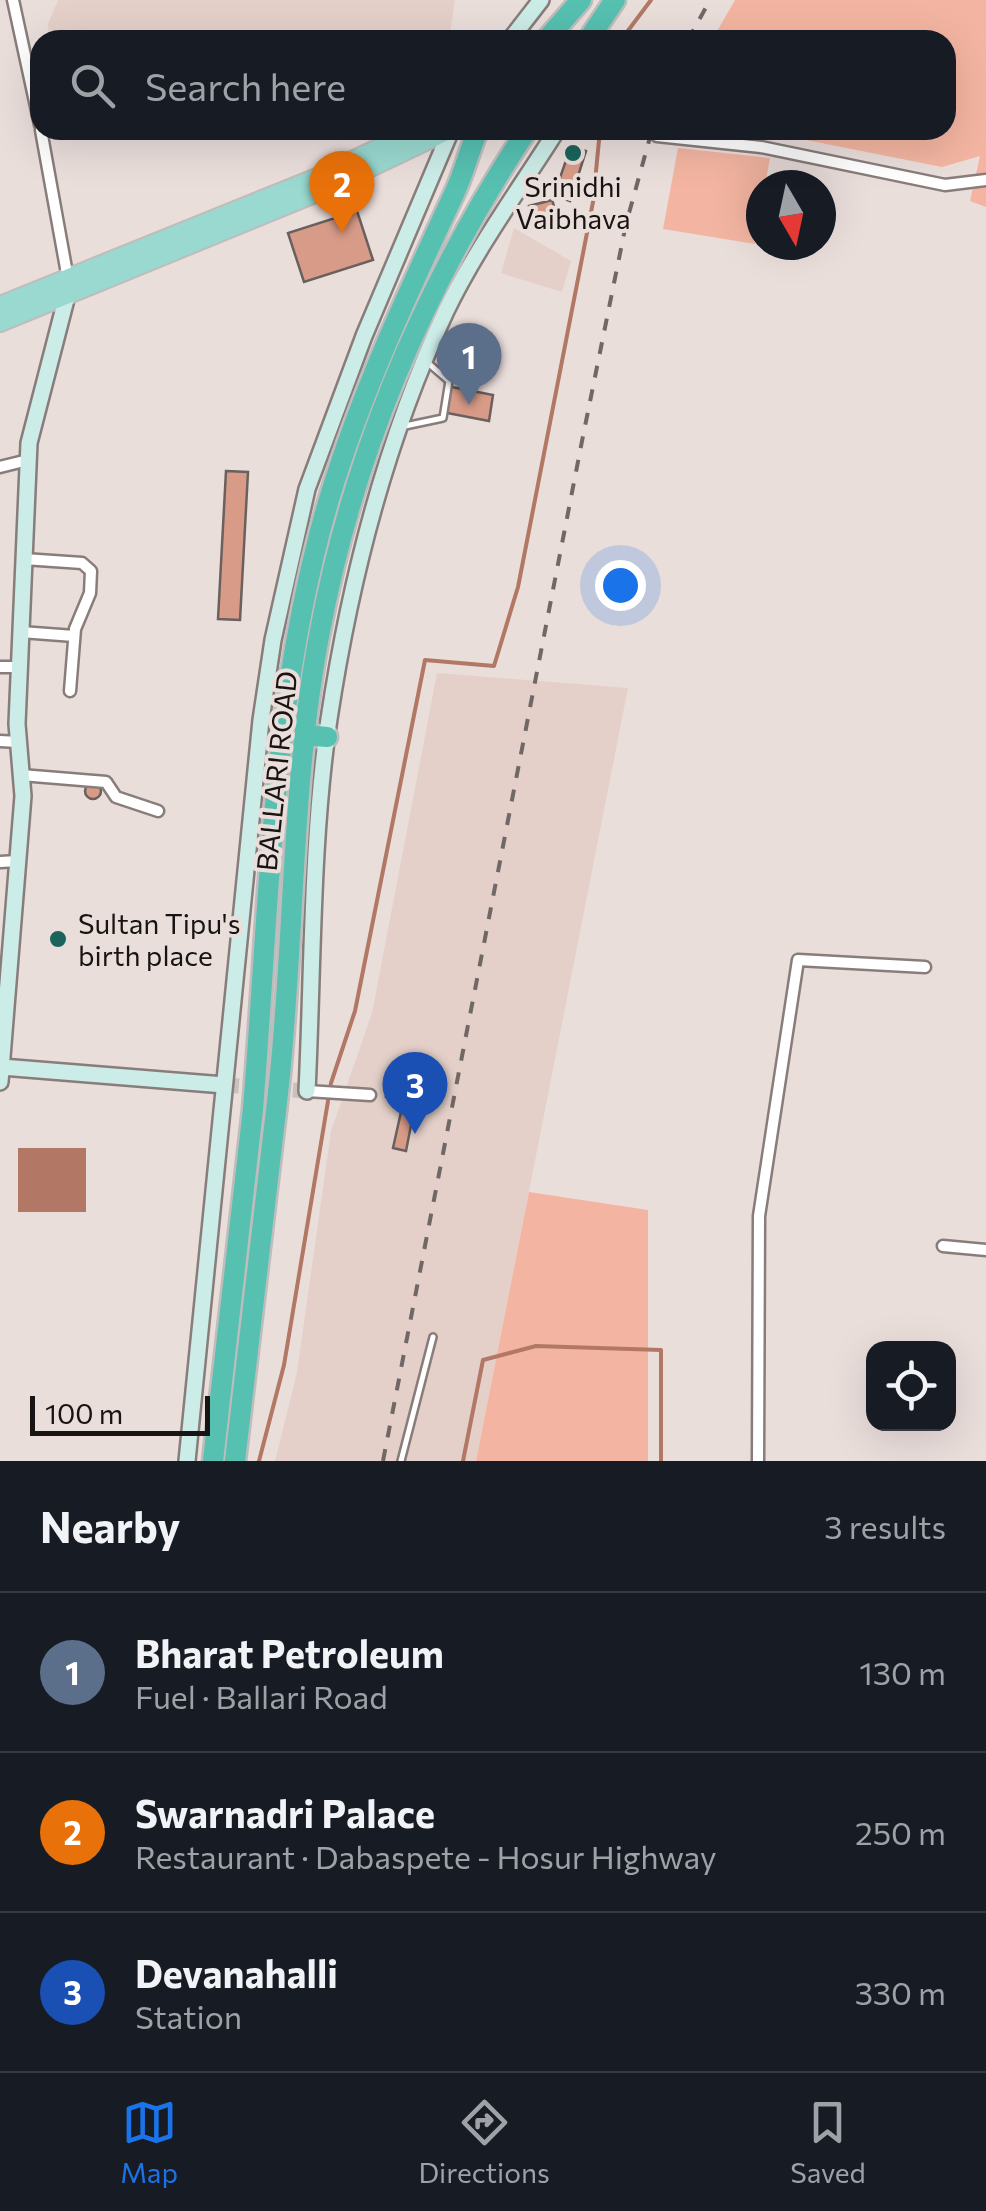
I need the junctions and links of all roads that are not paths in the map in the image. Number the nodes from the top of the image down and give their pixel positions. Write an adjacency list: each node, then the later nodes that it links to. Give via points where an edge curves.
1 (13, 0): 8 (street)
2 (541, 0): 5 (street)
3 (581, 0): 6 (highway)
4 (615, 0): 7 (highway)
5 (518, 30)
6 (555, 30)
7 (595, 30)
8 (30, 80)
9 (42, 140): 18 (street)
10 (396, 140): 18 (main road)
11 (429, 140): 18 (main road, via 322,190)
12 (446, 140): 41 (street, via 331,418 291,549 261,720)
13 (474, 140): 48 (highway, BALLARI ROAD, bridge, via 385,341 316,554 282,733 253,1109)
14 (521, 140): 31 (highway, BALLARI ROAD, via 420,314 370,437 331,580)
15 (549, 140): 21 (street, via 484,239)
16 (695, 140): 17 (street, via 761,147 945,186)
17 (986, 180)
18 (69, 286): 19 (main road); 20 (main road); 23 (street)
19 (0, 306)
20 (0, 322)
21 (426, 361): 22 (street); 22 (lane, via 448,381 443,418)
22 (400, 427): 31 (street)
23 (28, 460): 24 (street); 25 (street)
24 (0, 467)
25 (24, 559): 26 (street); 27 (street, via 82,563 91,570 90,594)
26 (21, 632): 27 (street); 29 (street)
27 (74, 636): 30 (street)
28 (0, 667): 29 (street)
29 (20, 667): 33 (street)
30 (70, 691)
31 (316, 736): 42 (street); 49 (highway, BALLARI ROAD, bridge)
32 (0, 741): 33 (street)
33 (18, 742): 34 (street)
34 (21, 774): 35 (street, via 106,782 116,797); 36 (street)
35 (158, 811)
36 (18, 861): 37 (street); 39 (street)
37 (0, 862)
38 (924, 967): 51 (street, via 798,960 759,1216)
39 (4, 990): 40 (street)
40 (1, 1072): 41 (street)
41 (224, 1085): 47 (street)
42 (307, 1091): 43 (street)
43 (370, 1095)
44 (943, 1246): 45 (street)
45 (986, 1250)
46 (433, 1337): 50 (lane)
47 (187, 1461)
48 (213, 1461)
49 (235, 1461)
50 (401, 1461)
51 (758, 1461)

